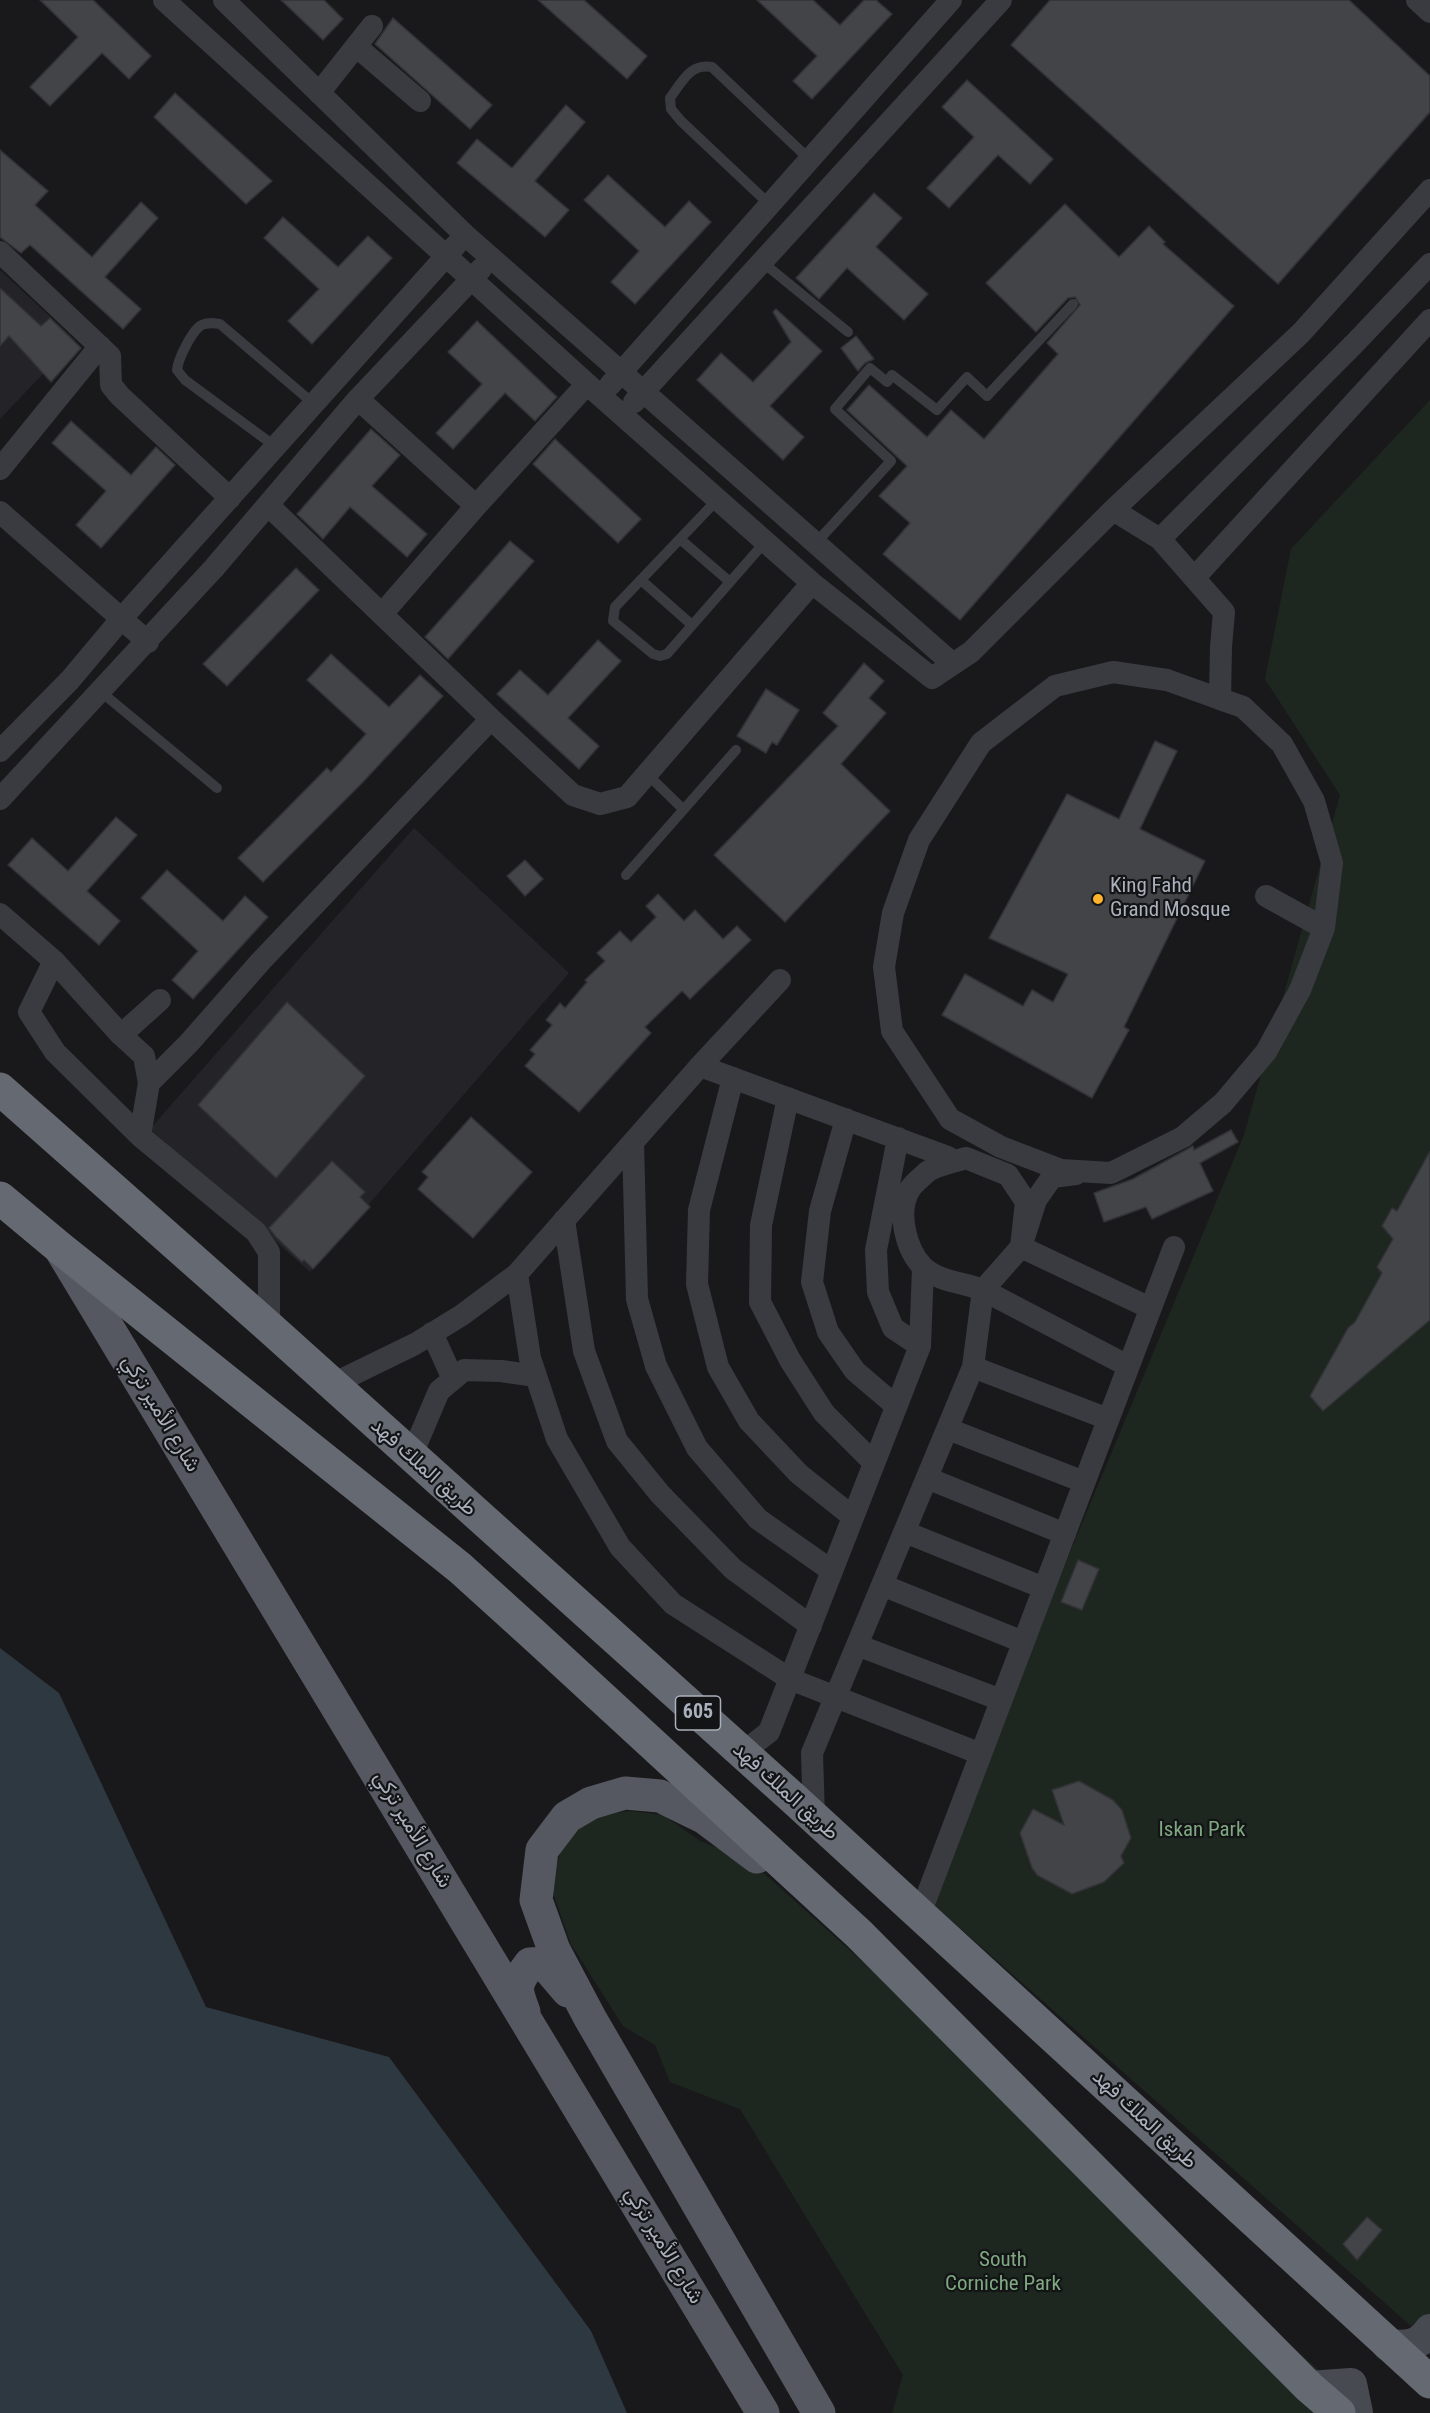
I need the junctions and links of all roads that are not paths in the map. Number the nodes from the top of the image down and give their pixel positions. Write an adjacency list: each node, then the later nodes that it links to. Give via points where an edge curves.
1 (164, 0): 16 (street)
2 (224, 0): 9 (street)
3 (951, 0): 11 (street)
4 (1002, 0): 18 (street)
5 (1417, 0): 6 (street)
6 (1430, 12)
7 (372, 26): 8 (street)
8 (357, 47): 9 (street); 10 (street)
9 (319, 93): 14 (street)
10 (420, 101)
11 (811, 161): 13 (street); 13 (lane, via 712,67 690,71 670,98 671,109)
12 (1430, 190): 37 (street, via 1301,333)
13 (769, 204): 25 (street)
14 (465, 234): 16 (street); 17 (street)
15 (0, 252): 24 (street)
16 (447, 256): 20 (street); 29 (street)
17 (490, 257): 20 (street); 25 (street)
18 (761, 261): 23 (lane); 27 (street)
19 (1430, 264): 40 (street)
20 (472, 279): 26 (street); 28 (street)
21 (1073, 304): 42 (lane, via 987,396 967,377 938,410 892,375 887,382 870,368 835,409 891,461)
22 (1430, 320): 43 (street)
23 (848, 332)
24 (100, 346): 32 (street); 33 (street, via 110,356 111,385 120,396)
25 (621, 374): 26 (street); 27 (street)
26 (593, 389): 30 (street); 36 (street)
27 (644, 391): 30 (street); 42 (street)
28 (358, 399): 35 (street); 36 (street)
29 (314, 404): 31 (street); 31 (lane, via 220,324 211,322 199,327 178,360 177,370)
30 (624, 415): 34 (street)
31 (276, 447): 33 (street)
32 (0, 469)
33 (230, 498): 48 (street)
34 (718, 499): 39 (lane); 41 (street)
35 (269, 506): 47 (street); 50 (street)
36 (476, 506): 47 (street)
37 (1113, 510): 40 (street); 51 (street, via 971,652)
38 (0, 512): 48 (street)
39 (680, 539): 44 (lane); 45 (lane)
40 (1160, 539): 43 (street)
41 (765, 542): 45 (lane); 46 (street)
42 (815, 544): 51 (street)
43 (1195, 577): 53 (street, via 1224,612)
44 (641, 580): 49 (lane); 49 (lane, via 615,607 614,621 660,656 667,654)
45 (730, 582): 49 (lane)
46 (812, 583): 51 (street, via 932,678); 57 (street)
47 (382, 614): 54 (street)
48 (122, 618): 50 (street); 55 (street, via 70,680)
49 (692, 625)
50 (148, 642): 52 (street)
51 (952, 664)
52 (100, 691): 58 (lane); 59 (street)
53 (1220, 699): 64 (street, via 1242,707 1282,744 1314,801 1332,863); 75 (street, via 1167,680 1113,672 1055,686 981,743 925,830 893,913 884,967 892,1031)
54 (491, 719): 57 (street, via 573,795 600,804 627,796); 71 (street)
55 (0, 750)
56 (736, 750): 60 (lane)
57 (648, 774): 60 (lane)
58 (218, 788)
59 (0, 798)
60 (683, 809): 61 (lane)
61 (626, 875)
62 (1266, 896): 64 (street)
63 (0, 915): 65 (street)
64 (1324, 928): 81 (street, via 1300,990 1266,1052 1223,1102 1183,1137 1111,1173)
65 (54, 961): 68 (street); 76 (street, via 29,1012 55,1052)
66 (780, 980): 69 (street)
67 (160, 1000): 68 (street)
68 (121, 1035): 71 (street, via 144,1056)
69 (700, 1066): 70 (street); 78 (street)
70 (733, 1078): 73 (street); 106 (street, via 699,1210 697,1284 718,1367 749,1421 799,1474)
71 (149, 1083): 76 (street)
72 (1, 1088): 91 (highway, طريق الملك فهد / 605)
73 (788, 1098): 74 (street); 103 (street, via 761,1225 760,1302 824,1413)
74 (846, 1119): 77 (street); 99 (street, via 820,1211 812,1282 828,1332 855,1371)
75 (950, 1119): 79 (street); 81 (street, via 1001,1147 1061,1170)
76 (140, 1136): 91 (street, via 256,1232 270,1252)
77 (898, 1138): 79 (street); 93 (street, via 876,1250 878,1292 893,1328)
78 (633, 1142): 83 (street); 111 (street, via 637,1299 656,1366 697,1448 758,1519)
79 (948, 1157): 80 (street)
80 (929, 1171): 84 (street, via 966,1158 1008,1175 1026,1202); 87 (street, via 909,1190 904,1212 908,1246)
81 (1096, 1172): 84 (street, via 1052,1177 1036,1200)
82 (0, 1198): 86 (highway, 605)
83 (564, 1220): 88 (street); 115 (street, via 584,1351 617,1441 660,1494 733,1569)
84 (1021, 1247): 89 (street); 90 (street)
85 (1174, 1247): 90 (street)
86 (60, 1248): 110 (highway, 605); 128 (main road, شارع الأمير تركي)
87 (923, 1268): 89 (street, via 947,1281); 93 (street)
88 (517, 1274): 92 (street); 96 (street)
89 (983, 1290): 94 (street); 95 (street)
90 (1150, 1308): 94 (street)
91 (269, 1327): 98 (highway, طريق الملك فهد / 605)
92 (432, 1333): 97 (street); 98 (street)
93 (920, 1346): 99 (street)
94 (1128, 1366): 100 (street)
95 (973, 1367): 100 (street); 101 (street)
96 (536, 1376): 97 (street, via 464,1370); 119 (street, via 557,1439 620,1546 673,1604)
97 (453, 1379): 102 (street, via 439,1391)
98 (331, 1385): 102 (highway, طريق الملك فهد / 605)
99 (896, 1406): 103 (street)
100 (1108, 1419): 105 (street)
101 (948, 1429): 104 (street); 105 (street)
102 (411, 1457): 107 (highway, طريق الملك فهد / 605)
103 (874, 1463): 106 (street)
104 (927, 1478): 108 (street); 109 (street)
105 (1084, 1482): 109 (street)
106 (853, 1516): 111 (street)
107 (482, 1520): 110 (highway, via 505,1556 501,1569 489,1578); 113 (highway, طريق الملك فهد / 605)
108 (904, 1532): 112 (street); 114 (street)
109 (1065, 1534): 114 (street)
110 (460, 1568): 116 (highway, 605)
111 (832, 1571): 115 (street)
112 (882, 1585): 117 (street); 118 (street)
113 (558, 1588): 116 (highway, via 532,1574 514,1580 511,1594 532,1618); 122 (highway, طريق الملك فهد / 605)
114 (1044, 1588): 117 (street)
115 (811, 1626): 119 (street)
116 (534, 1635): 126 (highway, 605)
117 (1023, 1642): 121 (street)
118 (857, 1645): 120 (street); 121 (street)
119 (790, 1679): 120 (street); 122 (street, via 769,1732)
120 (835, 1698): 123 (street); 124 (street, via 812,1753)
121 (1001, 1700): 123 (street)
122 (742, 1753): 124 (highway, طريق الملك فهد / 605)
123 (981, 1754): 125 (street)
124 (814, 1818): 125 (highway, طريق الملك فهد / 605)
125 (920, 1914): 130 (highway, طريق الملك فهد / 605)
126 (859, 1934): 127 (main road, via 705,1818 660,1796 625,1793 591,1803 567,1817 542,1850 536,1900 554,1950); 132 (highway, 605)
127 (590, 2018): 128 (main road, via 544,1963 530,1964 520,1976 516,1992); 134 (main road)
128 (528, 2021): 133 (main road, شارع الأمير تركي)
129 (1430, 2330): 130 (street, via 1422,2341 1407,2347)
130 (1389, 2345): 131 (highway, طريق الملك فهد / 605)
131 (1430, 2382)
132 (1309, 2387): 135 (highway, 605); 136 (street, via 1351,2384)
133 (763, 2413)
134 (819, 2413)
135 (1340, 2413)
136 (1357, 2413)

